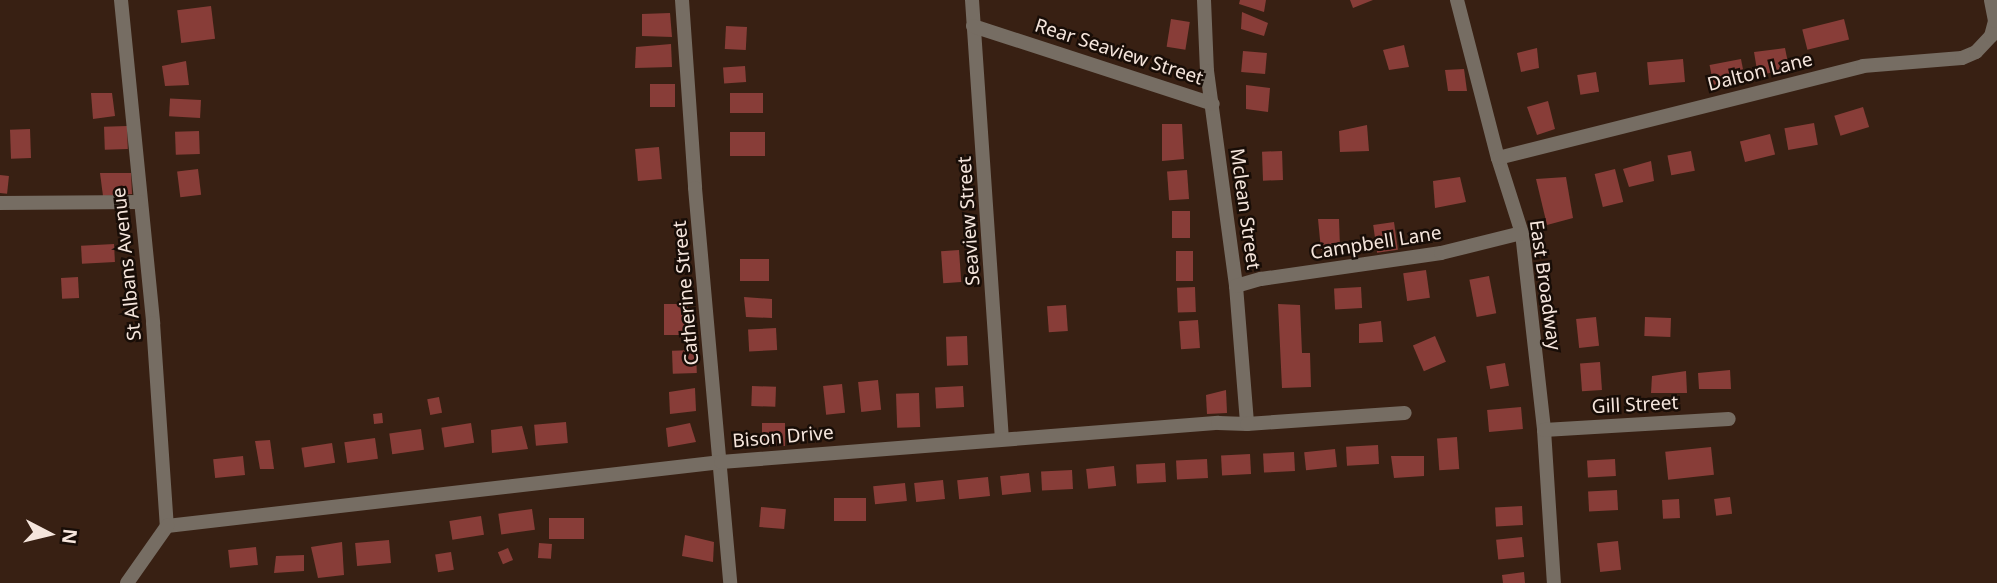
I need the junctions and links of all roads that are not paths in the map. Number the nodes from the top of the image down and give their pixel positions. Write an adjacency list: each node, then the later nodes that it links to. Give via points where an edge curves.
1 (121, 0): 10 (street, St Albans Avenue)
2 (682, 0): 19 (street, Catherine Street)
3 (972, 0): 7 (street, Seaview Street)
4 (1205, 0): 8 (street, Mclean Street)
5 (1457, 0): 9 (street, East Broadway)
6 (1991, 0): 9 (street, Dalton Lane, via 1995,21 1991,36 1976,52 1962,58 1863,66)
7 (973, 26): 8 (street, Rear Seaview Street); 18 (street, Seaview Street)
8 (1213, 104): 13 (street, Mclean Street)
9 (1498, 158): 12 (street, East Broadway)
10 (140, 202): 11 (street); 20 (street, St Albans Avenue)
11 (0, 204)
12 (1522, 233): 13 (street, Campbell Lane, via 1441,253); 17 (street, East Broadway)
13 (1236, 286): 16 (street, Mclean Street)
14 (1405, 413): 16 (street, Bison Drive)
15 (1729, 419): 17 (street, Gill Street)
16 (1247, 424): 18 (street, Bison Drive)
17 (1544, 430): 23 (street, East Broadway)
18 (1002, 439): 19 (street, Bison Drive)
19 (721, 461): 20 (street, Bison Drive); 22 (street, Catherine Street)
20 (167, 526): 21 (street)
21 (127, 583)
22 (730, 583)
23 (1553, 583)

